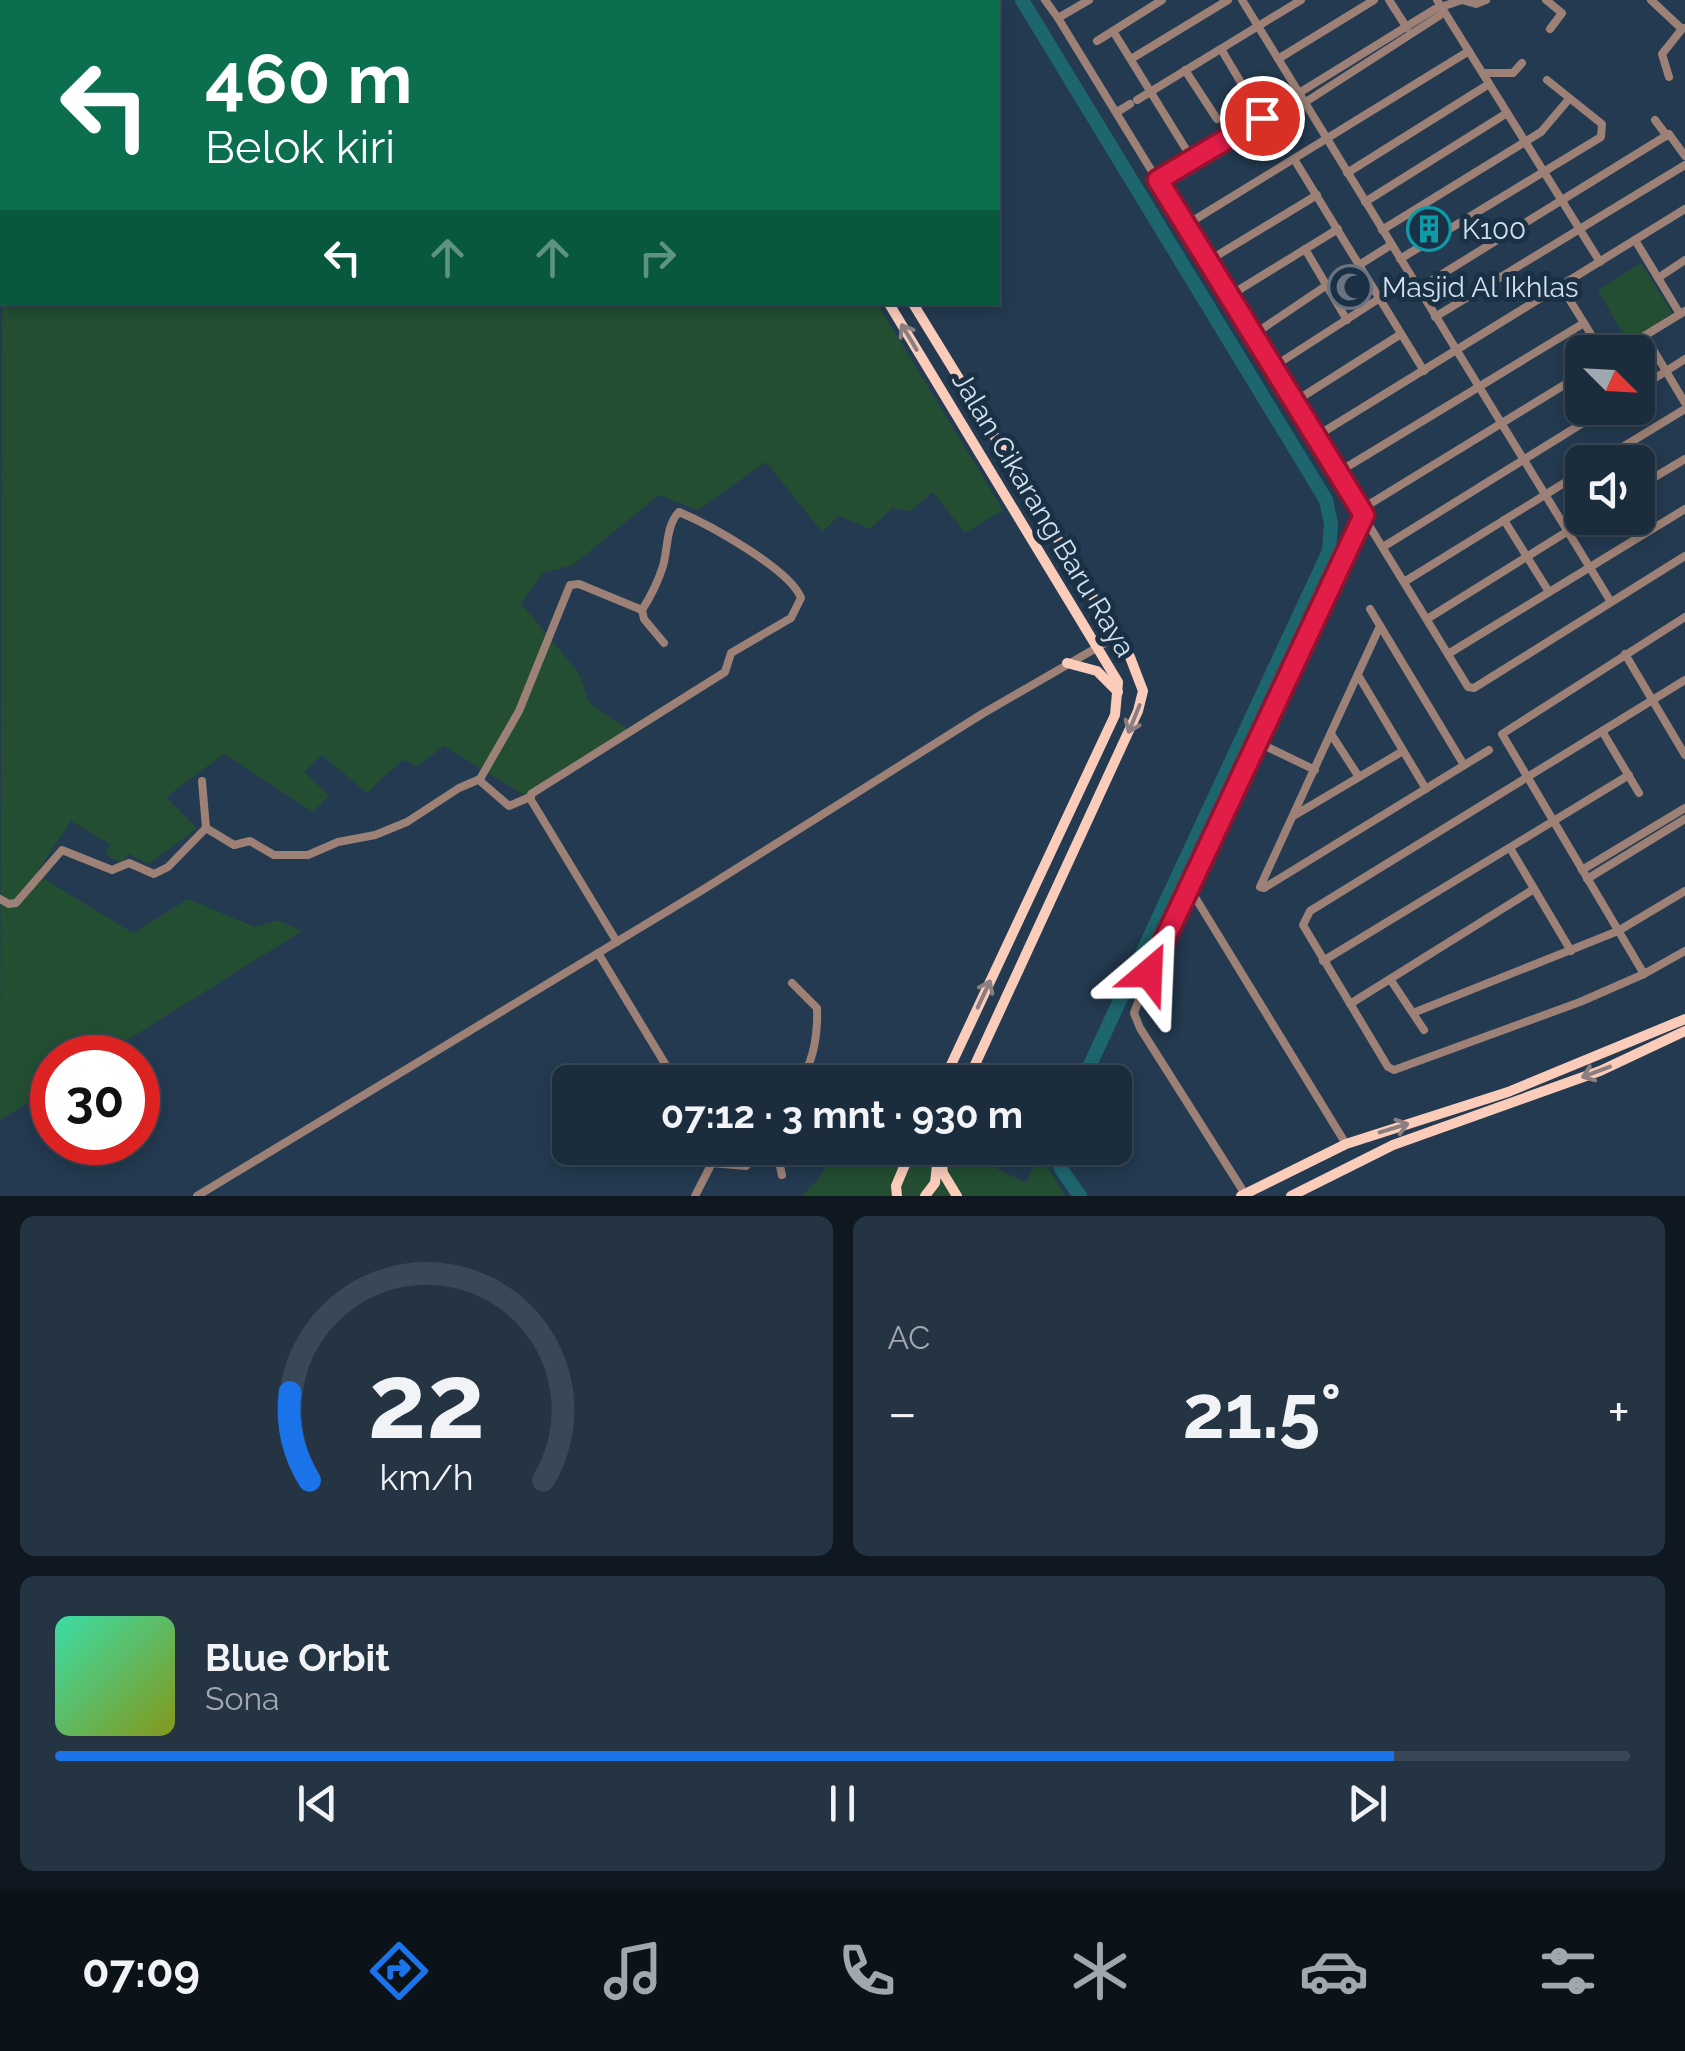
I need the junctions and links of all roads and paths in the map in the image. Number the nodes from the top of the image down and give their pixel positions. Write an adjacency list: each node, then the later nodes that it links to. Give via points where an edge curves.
1 (1045, 0): 14 (street)
2 (1089, 0): 14 (street)
3 (1162, 0): 19 (street)
4 (1228, 0): 24 (street)
5 (1242, 0): 15 (street)
6 (1301, 0): 15 (street)
7 (1374, 0): 23 (street)
8 (1389, 0): 16 (street)
9 (1437, 0): 13 (street)
10 (1486, 0): 13 (street)
11 (1546, 0): 18 (street, via 1562,14)
12 (1650, 0): 17 (street)
13 (1443, 9): 16 (street); 22 (street); 32 (street)
14 (1058, 18): 34 (street)
15 (1258, 26): 21 (street); 23 (street)
16 (1406, 28): 32 (street)
17 (1683, 28): 28 (street, via 1662,54)
18 (1550, 29)
19 (1113, 31): 20 (street); 24 (street)
20 (1097, 40)
21 (1221, 48): 26 (street); 36 (street)
22 (1469, 51): 27 (street); 40 (street)
23 (1278, 59): 32 (street)
24 (1131, 60): 31 (street)
25 (1522, 63): 27 (street, via 1513,73)
26 (1185, 70): 31 (street); 39 (street)
27 (1483, 73): 30 (street)
28 (1669, 77)
29 (1547, 80): 33 (street)
30 (1489, 84): 35 (street); 47 (street)
31 (1152, 91): 34 (street); 44 (street)
32 (1302, 99): 36 (street); 40 (street); 48 (street)
33 (1568, 99): 41 (street); 46 (street, via 1602,124 1602,133)
34 (1116, 112): 48 (street)
35 (1507, 113): 41 (street); 51 (street)
36 (1262, 118): 39 (street)
37 (1655, 120): 38 (street)
38 (1667, 136): 42 (street); 50 (street)
39 (1229, 138): 44 (street)
40 (1326, 139): 43 (street); 47 (street)
41 (1525, 142): 46 (street); 56 (street)
42 (1685, 156)
43 (1294, 159): 49 (street); 53 (street)
44 (1192, 160): 48 (street)
45 (1685, 165): 54 (street)
46 (1544, 172): 50 (street); 60 (street)
47 (1347, 173): 51 (street)
48 (1160, 183): 53 (street)
49 (1317, 195): 55 (street); 62 (street)
50 (1562, 201): 54 (street); 68 (street)
51 (1364, 202): 56 (street)
52 (1685, 209): 57 (street)
53 (1186, 225): 62 (street)
54 (1580, 229): 63 (street); 74 (street)
55 (1338, 230): 59 (street); 64 (street)
56 (1382, 230): 58 (street)
57 (1635, 240): 63 (street); 65 (street)
58 (1391, 245): 60 (street); 64 (street)
59 (1305, 249): 66 (street); 69 (street)
60 (1400, 259): 68 (street)
61 (1685, 260): 65 (street)
62 (1208, 261): 69 (street)
63 (1600, 262): 67 (street)
64 (1360, 265): 70 (street)
65 (1658, 278): 73 (street)
66 (1327, 284): 75 (street); 77 (street)
67 (1561, 286): 76 (street); 81 (street)
68 (1418, 289): 74 (street)
69 (1229, 296): 77 (street)
70 (1380, 298): 75 (street); 78 (street)
71 (890, 305): 124 (main road, Jalan Cikarang Baru Raya, one-way to 71)
72 (914, 305): 122 (main road, Jalan Cikarang Baru Raya)
73 (1682, 312): 80 (street)
74 (1435, 317): 81 (street)
75 (1347, 320): 84 (street)
76 (1584, 323): 79 (street); 89 (street)
77 (1253, 334): 84 (street)
78 (1401, 334): 85 (street); 90 (street)
79 (1591, 335)
80 (1646, 335)
81 (1456, 352): 85 (street); 89 (street)
82 (1655, 354): 86 (street)
83 (1685, 359): 86 (street)
84 (1272, 367): 90 (street)
85 (1424, 371): 94 (street)
86 (1666, 371): 87 (street); 91 (street)
87 (1655, 378)
88 (1565, 384): 92 (street)
89 (1478, 387): 92 (street); 98 (street)
90 (1294, 402): 94 (street)
91 (1685, 406): 95 (street)
92 (1501, 424): 97 (street); 103 (street)
93 (1580, 425): 97 (street)
94 (1315, 436): 98 (street)
95 (1624, 445)
96 (1685, 459): 99 (street)
97 (1523, 460): 101 (street); 110 (street)
98 (1338, 473): 103 (street)
99 (1655, 477)
100 (1565, 482): 101 (street)
101 (1546, 494): 104 (street); 105 (street)
102 (1685, 509): 113 (street)
103 (1362, 513): 106 (street); 109 (street)
104 (1504, 520): 111 (street); 114 (street)
105 (1565, 526)
106 (1373, 532): 109 (street); 110 (street)
107 (1565, 533): 111 (street)
108 (1570, 535): 113 (street)
109 (1353, 538): 134 (street)
110 (1382, 547): 114 (street)
111 (1526, 556): 115 (street); 120 (street)
112 (1685, 556): 116 (street)
113 (1590, 567): 115 (street); 116 (street)
114 (1404, 582): 120 (street)
115 (1548, 592): 125 (street)
116 (1610, 602): 125 (street, via 1472,689)
117 (1370, 609): 121 (street)
118 (642, 610): 123 (street); 143 (street, via 570,585 519,712); 147 (street, via 654,592 678,512 789,580 801,598 790,618 732,653 725,672)
119 (1685, 617): 126 (street)
120 (1427, 619): 125 (street)
121 (1380, 626): 128 (street); 138 (street)
122 (1117, 636): 124 (street); 176 (main road, Jalan Cikarang Baru Raya, one-way to 176, via 1138,674 1138,711)
123 (664, 643)
124 (1099, 647): 127 (street); 130 (main road, Jalan Cikarang Baru Raya)
125 (1448, 654)
126 (1625, 654): 131 (street); 142 (street, via 1503,732)
127 (1067, 663): 130 (main road, via 1096,671); 160 (street)
128 (1358, 675): 133 (street); 136 (street)
129 (1685, 680): 131 (street)
130 (1119, 692): 175 (main road, Jalan Cikarang Baru Raya, one-way to 130, via 1115,715)
131 (1652, 700): 132 (street); 137 (street)
132 (1602, 731): 140 (street); 142 (street)
133 (1331, 734): 139 (street); 141 (street)
134 (1259, 743): 139 (street); 155 (street)
135 (1489, 750): 138 (street)
136 (1403, 751): 141 (street); 145 (street)
137 (1685, 755)
138 (1464, 766): 145 (street)
139 (1314, 770): 149 (street)
140 (1629, 776): 146 (street); 151 (street)
141 (1360, 777): 149 (street)
142 (1526, 778): 151 (street); 164 (street, via 1310,911 1304,930)
143 (479, 780): 147 (street, via 510,806); 152 (street, via 408,822 303,856 268,853 250,841 234,844)
144 (202, 781): 152 (street)
145 (1426, 788): 149 (street, via 1262,888)
146 (1638, 794)
147 (530, 797): 160 (street)
148 (1685, 808): 154 (street)
149 (1294, 816)
150 (1685, 819): 154 (street)
151 (1552, 822): 153 (street); 154 (street)
152 (206, 828): 158 (street, via 157,873 129,863 112,870 66,850 16,903)
153 (1510, 848): 156 (street); 164 (street)
154 (1584, 875): 159 (street)
155 (1190, 889): 177 (street); 185 (street, via 1134,1013)
156 (1534, 889): 161 (street); 166 (street)
157 (1685, 891): 159 (street)
158 (0, 900)
159 (1618, 931): 161 (street); 165 (street)
160 (617, 942): 163 (street)
161 (1571, 951): 169 (street)
162 (1685, 951): 165 (street)
163 (598, 953): 173 (street); 186 (street)
164 (1323, 961): 168 (street)
165 (1644, 974): 168 (street, via 1398,1069 1388,1067)
166 (1390, 979): 168 (street); 169 (street)
167 (792, 982): 174 (street, via 817,1008)
168 (1350, 1004)
169 (1413, 1013): 171 (street)
170 (1685, 1019): 177 (main road, one-way to 170, via 1508,1092)
171 (1424, 1030)
172 (1685, 1031): 190 (main road, one-way to 190, via 1600,1071 1393,1145)
173 (666, 1065)
174 (810, 1065)
175 (951, 1065)
176 (975, 1065)
177 (1346, 1144): 185 (main road)
178 (711, 1165): 187 (street)
179 (780, 1165): 183 (street)
180 (907, 1165): 184 (main road)
181 (937, 1165): 188 (main road, via 935,1183)
182 (942, 1165): 189 (main road)
183 (782, 1175)
184 (899, 1193)
185 (1243, 1195)
186 (197, 1196)
187 (695, 1196)
188 (924, 1196)
189 (957, 1196)
190 (1291, 1196)

